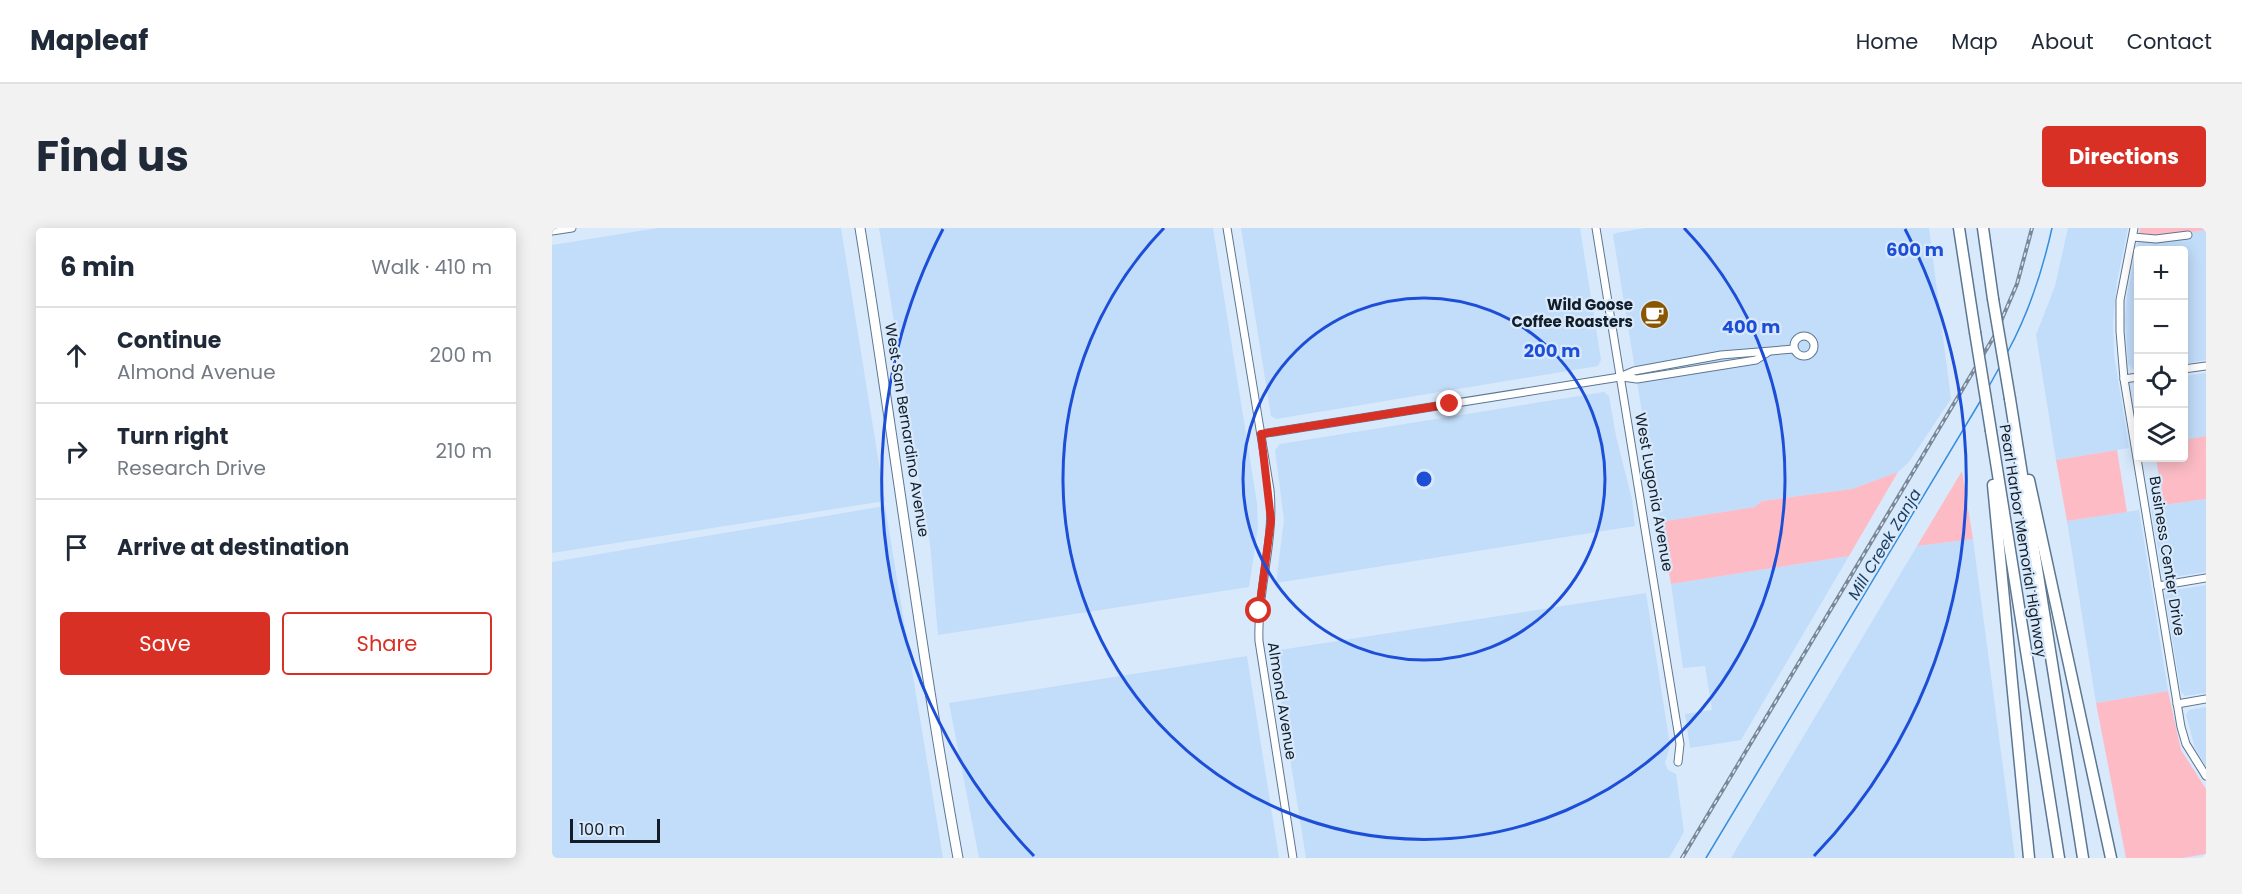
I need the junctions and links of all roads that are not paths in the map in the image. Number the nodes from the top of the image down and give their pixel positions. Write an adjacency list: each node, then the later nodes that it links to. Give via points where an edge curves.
1 (572, 228): 8 (street)
2 (860, 228): 26 (main road, West San Bernardino Avenue)
3 (1227, 228): 18 (street, Almond Avenue)
4 (1596, 228): 14 (street, West Lugonia Avenue)
5 (1959, 228): 19 (highway, Pearl Harbor Memorial Highway, bridge)
6 (1983, 228): 17 (highway, Pearl Harbor Memorial Highway, bridge)
7 (2134, 228): 10 (street, Business Center Drive)
8 (552, 231)
9 (2188, 235): 10 (street)
10 (2133, 237): 16 (street, Business Center Drive, via 2119,313)
11 (1794, 349): 14 (street, via 1768,352 1756,360 1637,379)
12 (2206, 366): 13 (street)
13 (2188, 368)
14 (1620, 376): 18 (street); 24 (street, West Lugonia Avenue, via 1667,657 1680,744)
15 (2134, 378): 16 (street)
16 (2124, 379): 21 (street, Business Center Drive)
17 (2012, 416): 30 (highway, Pearl Harbor Memorial Highway); 31 (highway, via 2037,511)
18 (1261, 434): 27 (street, Almond Avenue, via 1271,520 1259,640)
19 (1992, 437): 28 (highway, via 1994,502); 29 (highway, Pearl Harbor Memorial Highway)
20 (2206, 578): 21 (street)
21 (2158, 586): 23 (street, Business Center Drive)
22 (2206, 699): 23 (street)
23 (2177, 704): 25 (street, Business Center Drive, via 2186,744)
24 (1678, 762)
25 (2206, 776)
26 (958, 858)
27 (1293, 858)
28 (2029, 858)
29 (2059, 858)
30 (2083, 858)
31 (2111, 858)

